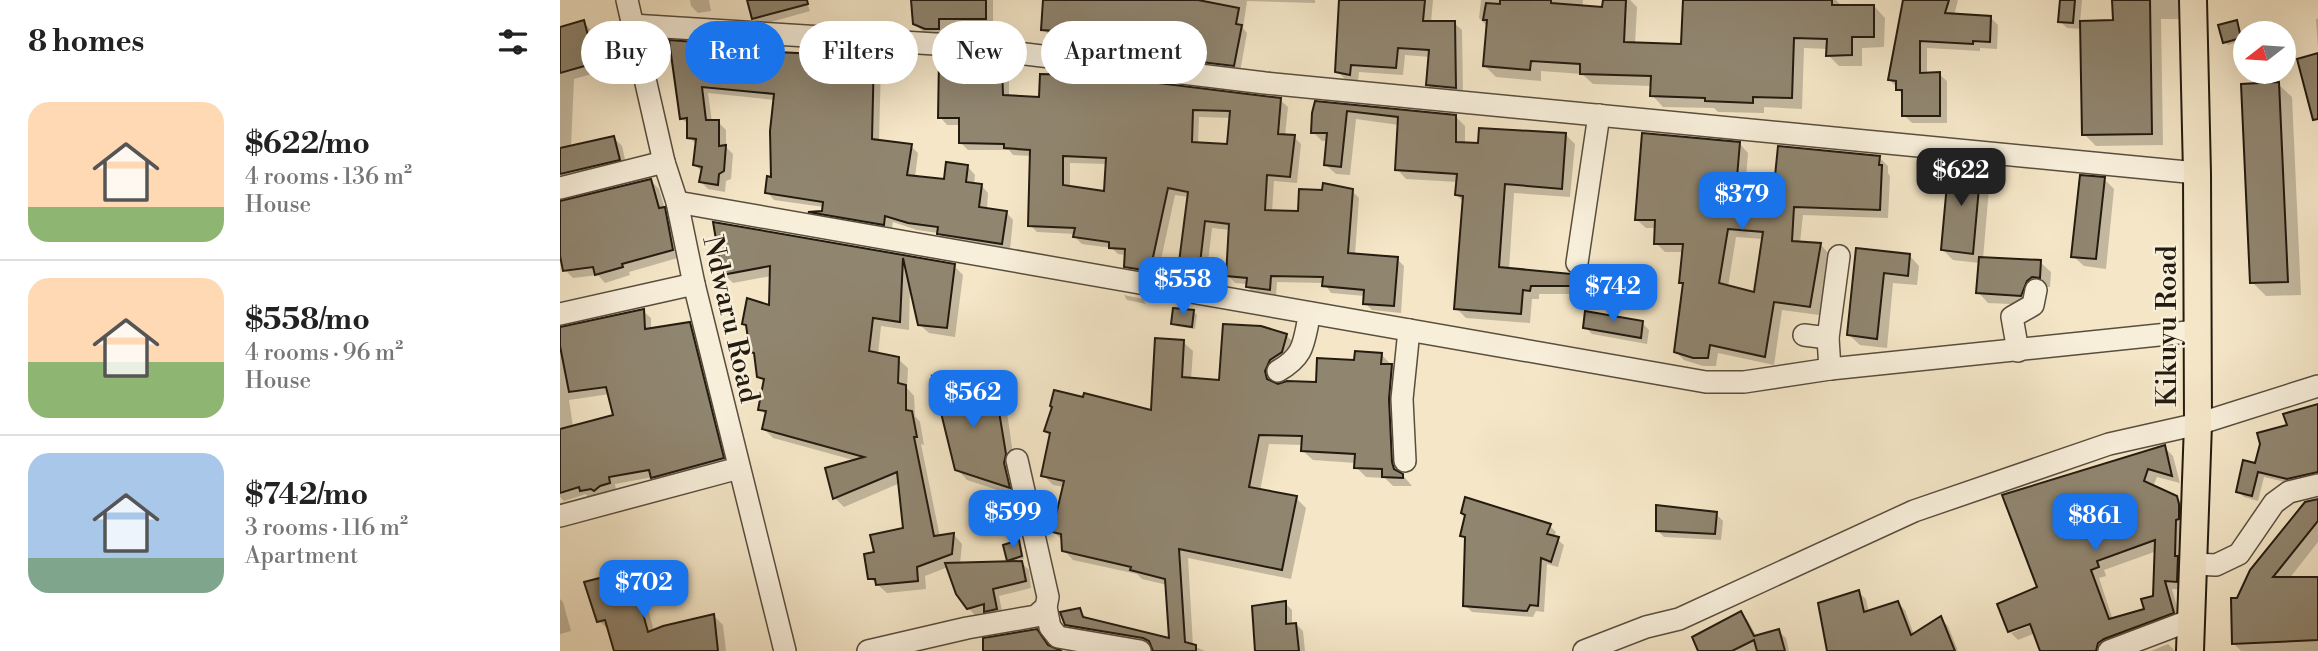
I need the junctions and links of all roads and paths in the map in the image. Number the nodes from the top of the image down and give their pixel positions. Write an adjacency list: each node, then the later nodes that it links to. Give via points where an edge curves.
1 (627, 0): 3 (street, Ndwaru Road)
2 (2193, 0): 8 (main road, Kikuyu Road)
3 (631, 21)
4 (671, 27): 6 (street, via 951,45 1265,83)
5 (646, 84): 7 (street, Ndwaru Road)
6 (1599, 115): 8 (street); 12 (street)
7 (664, 162): 9 (street); 10 (street, Ndwaru Road)
8 (2197, 173): 18 (main road, Kikuyu Road)
9 (560, 188)
10 (677, 202): 13 (street, Ndwaru Road); 15 (street)
11 (1839, 256): 20 (street)
12 (1577, 263)
13 (694, 284): 16 (street); 28 (street, Ndwaru Road)
14 (2036, 290): 21 (street, via 2034,305 2012,317)
15 (1310, 313): 17 (street); 23 (street, via 1301,351)
16 (560, 314)
17 (1409, 330): 22 (street, via 1706,382 1744,382); 27 (street, via 1402,398)
18 (2197, 331): 21 (street); 25 (main road, Kikuyu Road)
19 (1804, 335): 20 (street)
20 (1828, 338): 22 (street)
21 (2018, 351): 22 (street)
22 (1830, 369)
23 (1278, 371)
24 (2318, 386): 25 (street)
25 (2198, 424): 31 (main road, Kikuyu Road); 37 (street, via 2109,444 1914,511 1679,619)
26 (1017, 460): 32 (street, via 1048,597)
27 (1405, 461)
28 (739, 468): 30 (street); 34 (street, Ndwaru Road)
29 (2318, 485): 31 (street, via 2289,492 2274,503 2239,554 2216,565)
30 (560, 516)
31 (2193, 564): 33 (main road, Kikuyu Road)
32 (1046, 607): 35 (street, via 1036,616); 36 (street, via 1050,627 1058,637)
33 (2191, 620): 38 (street); 39 (main road, Kikuyu Road)
34 (786, 651)
35 (868, 651)
36 (1140, 651)
37 (1584, 651)
38 (2109, 651)
39 (2190, 651)

